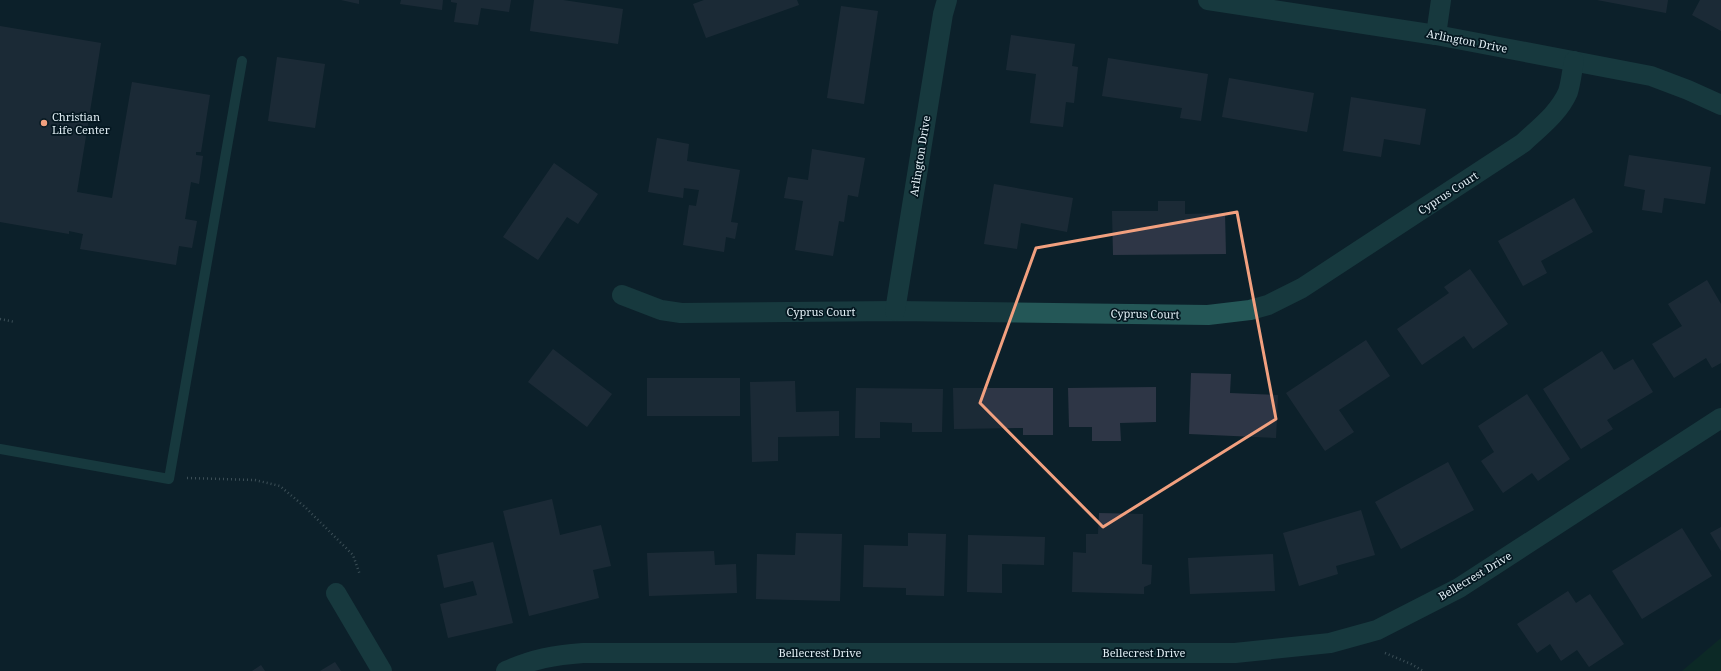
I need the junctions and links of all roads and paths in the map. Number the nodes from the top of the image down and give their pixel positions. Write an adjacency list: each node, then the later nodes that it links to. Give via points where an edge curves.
1 (947, 0): 9 (street, Arlington Drive)
2 (1208, 0): 4 (street, Arlington Drive)
3 (1441, 0): 4 (street)
4 (1436, 35): 6 (street, Arlington Drive)
5 (242, 61): 14 (lane)
6 (1574, 61): 7 (street, Arlington Drive, via 1651,76); 9 (street, Cyprus Court, via 1569,87 1561,104 1547,122 1523,143 1302,288 1268,305 1208,315)
7 (1721, 105)
8 (622, 295): 9 (street, Cyprus Court, via 661,310 681,313)
9 (895, 311)
10 (0, 319): 11 (path)
11 (15, 322)
12 (1721, 418): 19 (street, Bellecrest Drive, via 1459,588 1377,630 1330,643 1235,654 583,653 553,655 526,662)
13 (0, 449): 14 (lane)
14 (169, 479): 15 (path, via 196,477 255,480 280,486 353,556)
15 (360, 575)
16 (336, 593): 18 (street)
17 (1385, 653): 20 (path)
18 (382, 671)
19 (506, 671)
20 (1423, 671)

